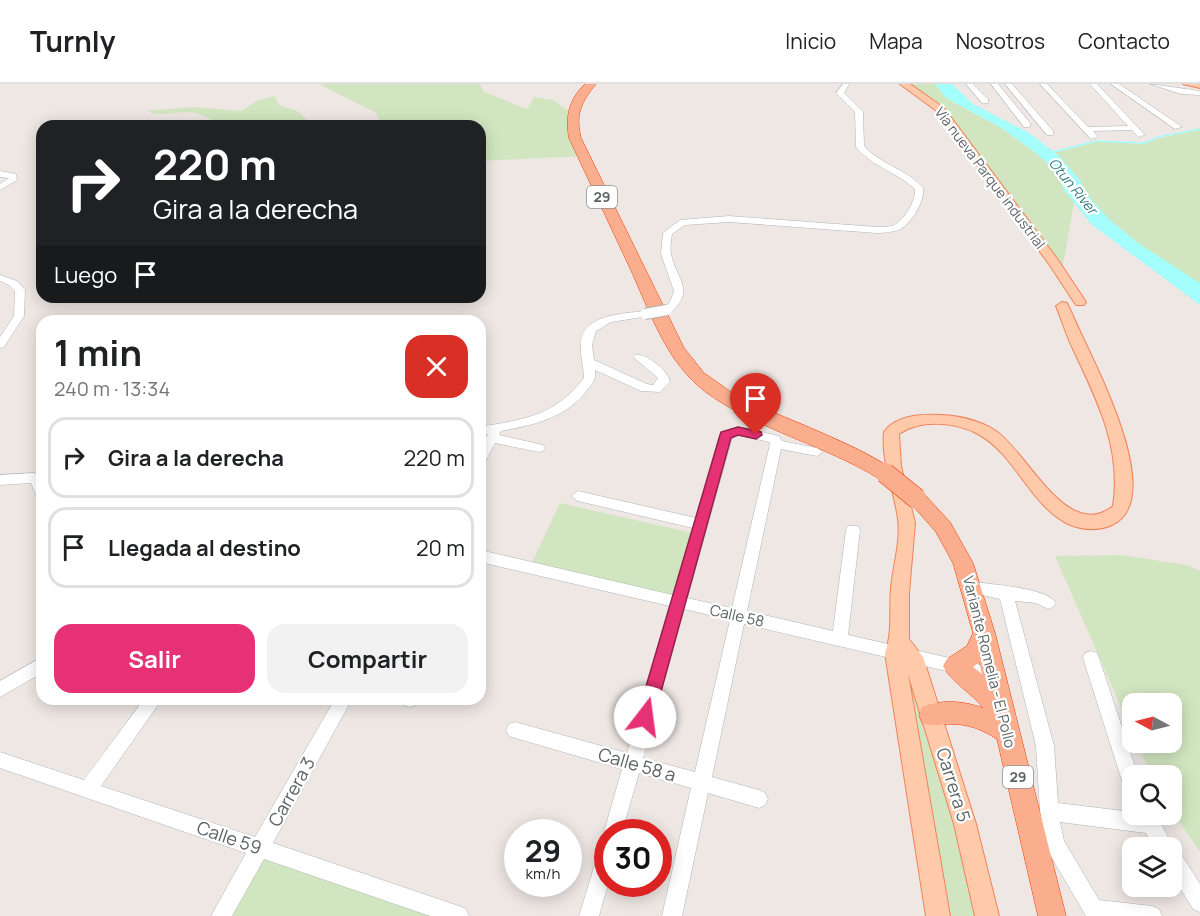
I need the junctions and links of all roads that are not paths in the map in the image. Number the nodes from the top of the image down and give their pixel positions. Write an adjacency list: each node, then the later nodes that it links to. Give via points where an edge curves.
1 (591, 84): 45 (highway, Variante Romelia - El Pollo / 29, bridge, via 573,109 571,125 575,138 684,363 736,403 855,454 885,473 936,519 954,545)
2 (846, 84): 32 (street, bridge, via 840,93 859,112 860,147 920,188 920,196 904,223 877,230 729,219 682,222 668,233 667,259 678,285 675,304 667,310 604,321 590,331 586,344)
3 (904, 84): 27 (main road, Vía nueva Parque industrial, via 941,110)
4 (969, 84): 14 (street)
5 (994, 84): 15 (street)
6 (1008, 84): 16 (street)
7 (1043, 84): 20 (street)
8 (1093, 84): 19 (street)
9 (1114, 84): 18 (street)
10 (1153, 84): 13 (street)
11 (1187, 84): 12 (main road)
12 (1200, 85)
13 (1200, 93)
14 (985, 101)
15 (1018, 113): 16 (street); 17 (street)
16 (1036, 114): 21 (street)
17 (1027, 125)
18 (1178, 127)
19 (1134, 128): 20 (street); 22 (street)
20 (1086, 129): 23 (street)
21 (1050, 133)
22 (1142, 135)
23 (1094, 137)
24 (0, 174): 25 (street, via 13,176 13,180)
25 (0, 187)
26 (0, 278): 30 (street, via 13,283 20,293 19,316)
27 (1066, 283): 28 (main road); 29 (main road, Vía nueva Parque industrial)
28 (1062, 303): 29 (main road, Vía nueva Parque industrial); 29 (main road)
29 (1078, 312): 52 (main road, Vía nueva Parque industrial, via 1077,342 1110,412 1122,455 1121,509 1096,522 1084,523 1066,516 999,441 981,428 959,421 907,421 892,432 889,447 907,525 900,594)
30 (0, 345)
31 (639, 357): 32 (street, via 664,377 656,389 645,388)
32 (590, 363): 34 (street, via 590,379 562,409)
33 (486, 432): 34 (street)
34 (495, 433): 36 (street); 37 (street)
35 (776, 444): 38 (street); 42 (street, via 775,439 738,431 726,435); 49 (street)
36 (539, 448)
37 (486, 449)
38 (817, 452)
39 (0, 480): 40 (street)
40 (36, 480)
41 (578, 496): 42 (street)
42 (700, 524): 47 (street)
43 (853, 530): 51 (street)
44 (486, 557): 47 (street, Calle 58)
45 (970, 587): 46 (street); 50 (highway, Variante Romelia - El Pollo / 29)
46 (1006, 593): 48 (street, via 1038,597); 69 (street, via 1045,746)
47 (677, 602): 49 (street, Calle 58); 64 (street)
48 (1048, 603)
49 (738, 616): 51 (street, Calle 58); 66 (street)
50 (984, 633): 54 (highway, via 975,653); 56 (highway, Variante Romelia - El Pollo / 29)
51 (840, 640): 52 (street, Calle 58)
52 (903, 650): 54 (street, Calle 58); 60 (main road, Carrera 5); 82 (main road, Carrera 5)
53 (1091, 658): 65 (street)
54 (955, 666): 56 (street, Calle 58); 61 (highway, via 981,687)
55 (36, 668): 57 (street)
56 (994, 675): 61 (highway, Variante Romelia - El Pollo / 29)
57 (0, 690)
58 (150, 705): 67 (street)
59 (341, 705): 73 (street, Carrera 3)
60 (931, 715): 61 (highway, via 960,712); 83 (main road, Carrera 5, via 965,824)
61 (1005, 723): 72 (highway, Variante Romelia - El Pollo / 29)
62 (515, 730): 64 (street, Calle 58 a)
63 (0, 760): 67 (street, Calle 59)
64 (632, 763): 66 (street, Calle 58 a); 71 (street)
65 (1126, 765)
66 (702, 783): 68 (street, Calle 58 a); 81 (street)
67 (87, 790): 73 (street, Calle 59)
68 (759, 799)
69 (1048, 811): 70 (street); 72 (street)
70 (1122, 817)
71 (617, 819)
72 (1044, 843): 77 (street); 84 (highway, Variante Romelia - El Pollo / 29)
73 (260, 848): 78 (street, Carrera 3); 79 (street, Calle 59)
74 (1182, 874): 76 (street)
75 (595, 897): 80 (street)
76 (1200, 902)
77 (1094, 912): 85 (street)
78 (221, 916)
79 (459, 916)
80 (589, 916)
81 (672, 916)
82 (938, 916)
83 (987, 916)
84 (1052, 916)
85 (1152, 916)

